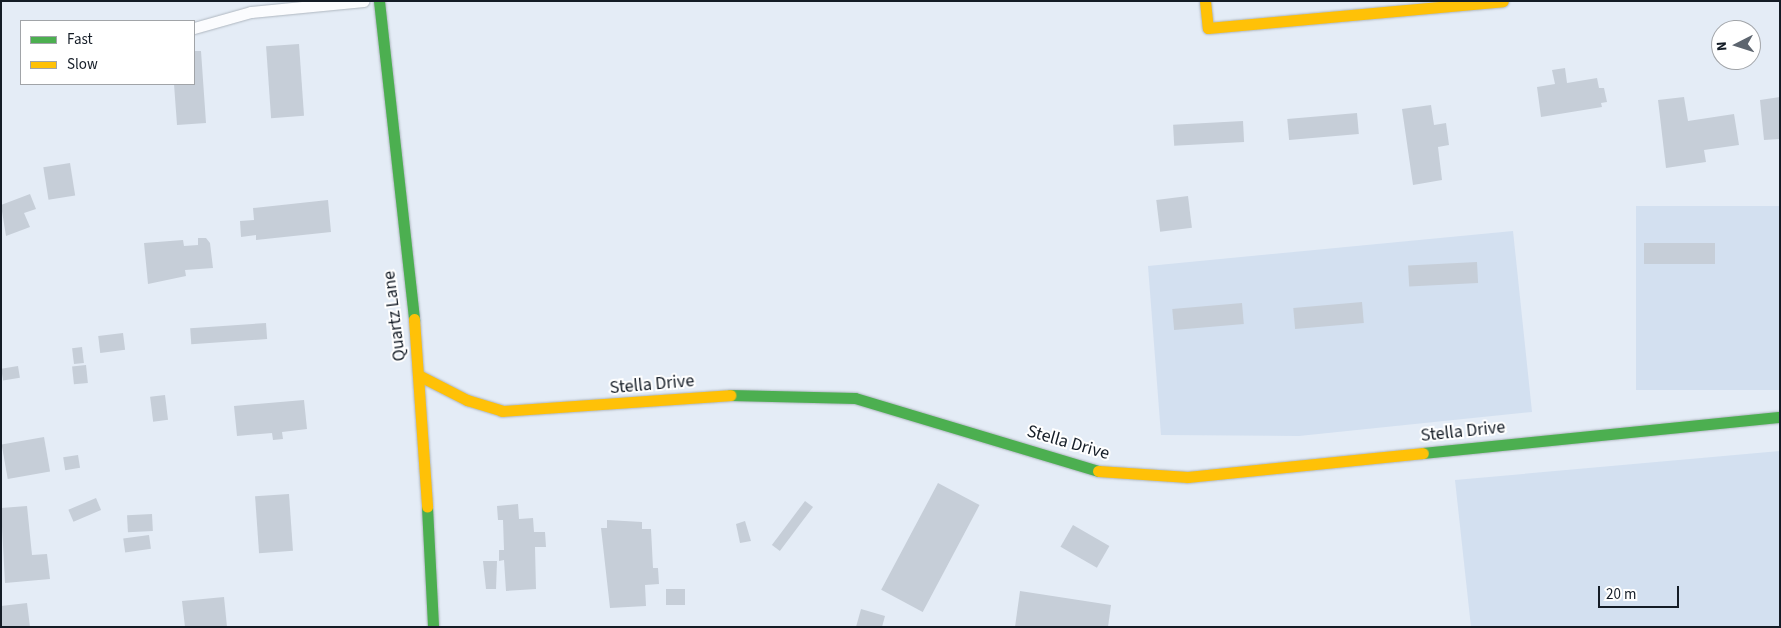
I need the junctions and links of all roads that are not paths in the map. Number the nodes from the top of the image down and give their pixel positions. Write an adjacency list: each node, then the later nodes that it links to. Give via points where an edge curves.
1 (363, 1): 5 (lane, via 251,12)
2 (379, 1): 6 (street, Quartz Lane)
3 (1206, 1): 4 (street, via 1208,28)
4 (1503, 1)
5 (195, 28)
6 (420, 376): 7 (street, Stella Drive, via 467,400 502,411 551,411 742,394 855,398 933,418 1087,470 1139,478 1188,477); 8 (street, Quartz Lane)
7 (1780, 417)
8 (433, 627)

